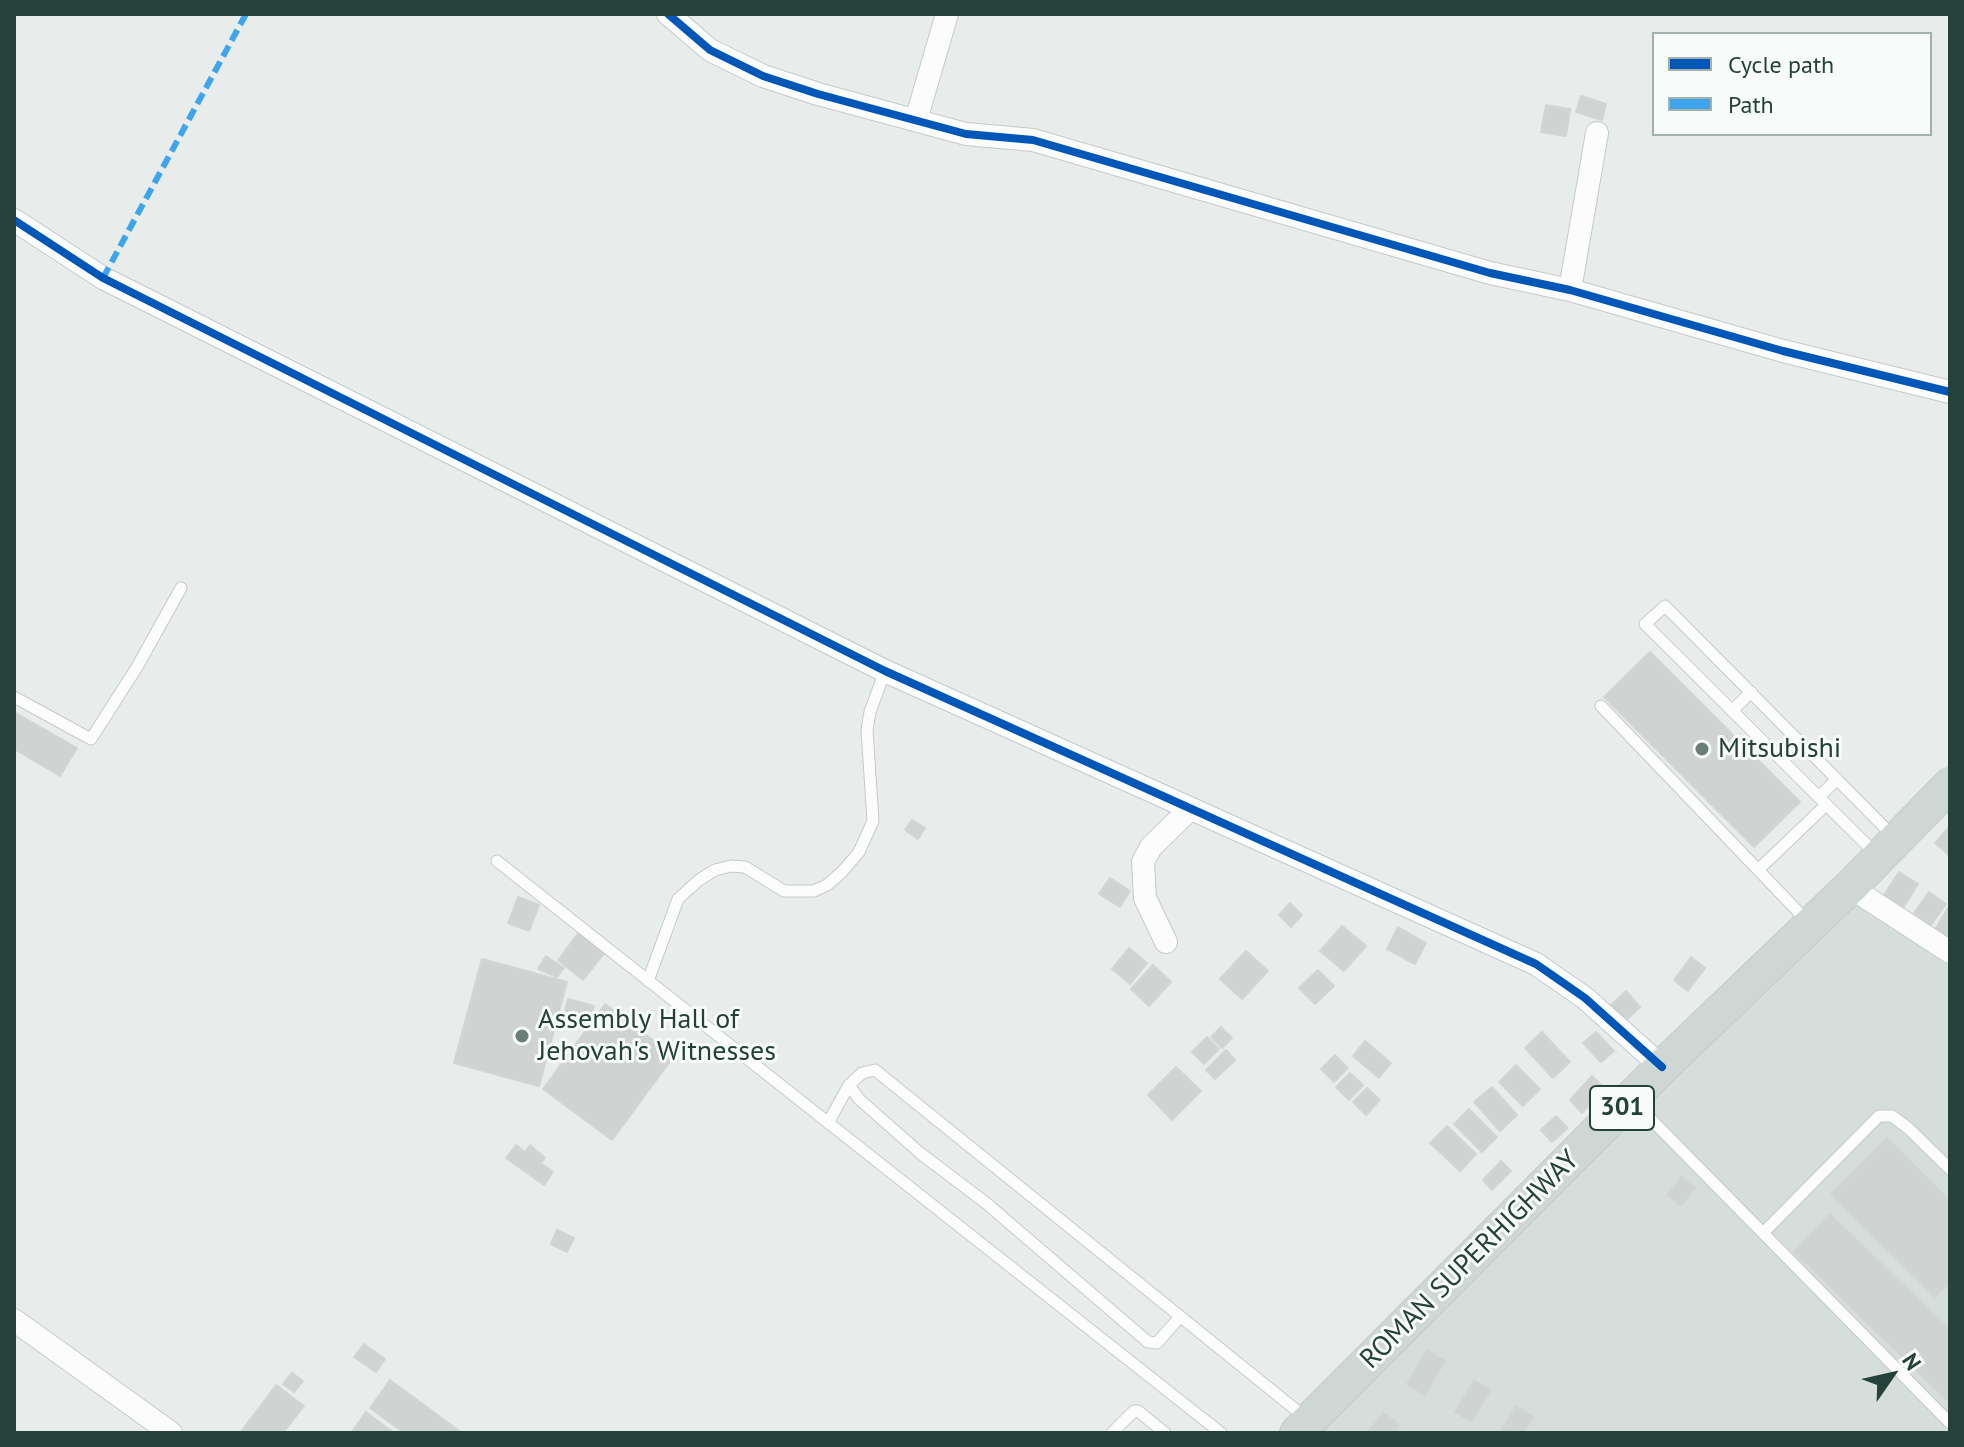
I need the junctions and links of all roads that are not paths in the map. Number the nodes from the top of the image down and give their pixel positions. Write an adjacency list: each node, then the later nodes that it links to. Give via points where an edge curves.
1 (668, 14): 3 (street, via 710,50 763,76)
2 (947, 14): 3 (street)
3 (916, 120): 6 (street, via 966,134 1033,140 1490,273)
4 (1597, 133): 6 (street)
5 (14, 220): 9 (street, via 103,278)
6 (1570, 290): 7 (street)
7 (1950, 392)
8 (181, 588): 11 (lane, via 91,739)
9 (885, 671): 17 (street); 25 (lane, via 867,730 873,821 859,852 814,891 784,891 745,867 715,870 678,899)
10 (1751, 692): 13 (lane); 13 (lane, via 1665,606 1645,624); 14 (lane)
11 (14, 697)
12 (1601, 706): 20 (lane)
13 (1732, 711): 16 (lane)
14 (1837, 779): 16 (lane); 18 (lane)
15 (1948, 791): 18 (main road, ROMAN SUPERHIGHWAY / 301)
16 (1822, 801): 18 (lane); 20 (lane)
17 (1190, 809): 23 (street, via 1143,862 1145,898); 26 (street, via 1536,964 1585,998)
18 (1887, 848): 21 (main road, ROMAN SUPERHIGHWAY / 301)
19 (497, 861): 25 (lane)
20 (1758, 870): 22 (lane)
21 (1850, 887): 22 (main road, ROMAN SUPERHIGHWAY / 301); 24 (street)
22 (1810, 925): 26 (main road, ROMAN SUPERHIGHWAY / 301)
23 (1166, 942)
24 (1950, 952)
25 (648, 981): 29 (lane)
26 (1662, 1067): 28 (main road, ROMAN SUPERHIGHWAY / 301)
27 (849, 1085): 29 (lane); 32 (lane, via 875,1070); 32 (lane, via 920,1153 1148,1342 1157,1343)
28 (1631, 1099): 31 (lane); 35 (main road, ROMAN SUPERHIGHWAY / 301)
29 (828, 1123): 39 (lane)
30 (1950, 1169): 31 (lane, via 1892,1116 1879,1116)
31 (1763, 1233): 34 (lane)
32 (1180, 1317): 35 (lane)
33 (14, 1320): 36 (street)
34 (1950, 1423)
35 (1303, 1427)
36 (171, 1433)
37 (1112, 1433): 38 (lane, via 1130,1412 1138,1411)
38 (1165, 1433)
39 (1221, 1433)

